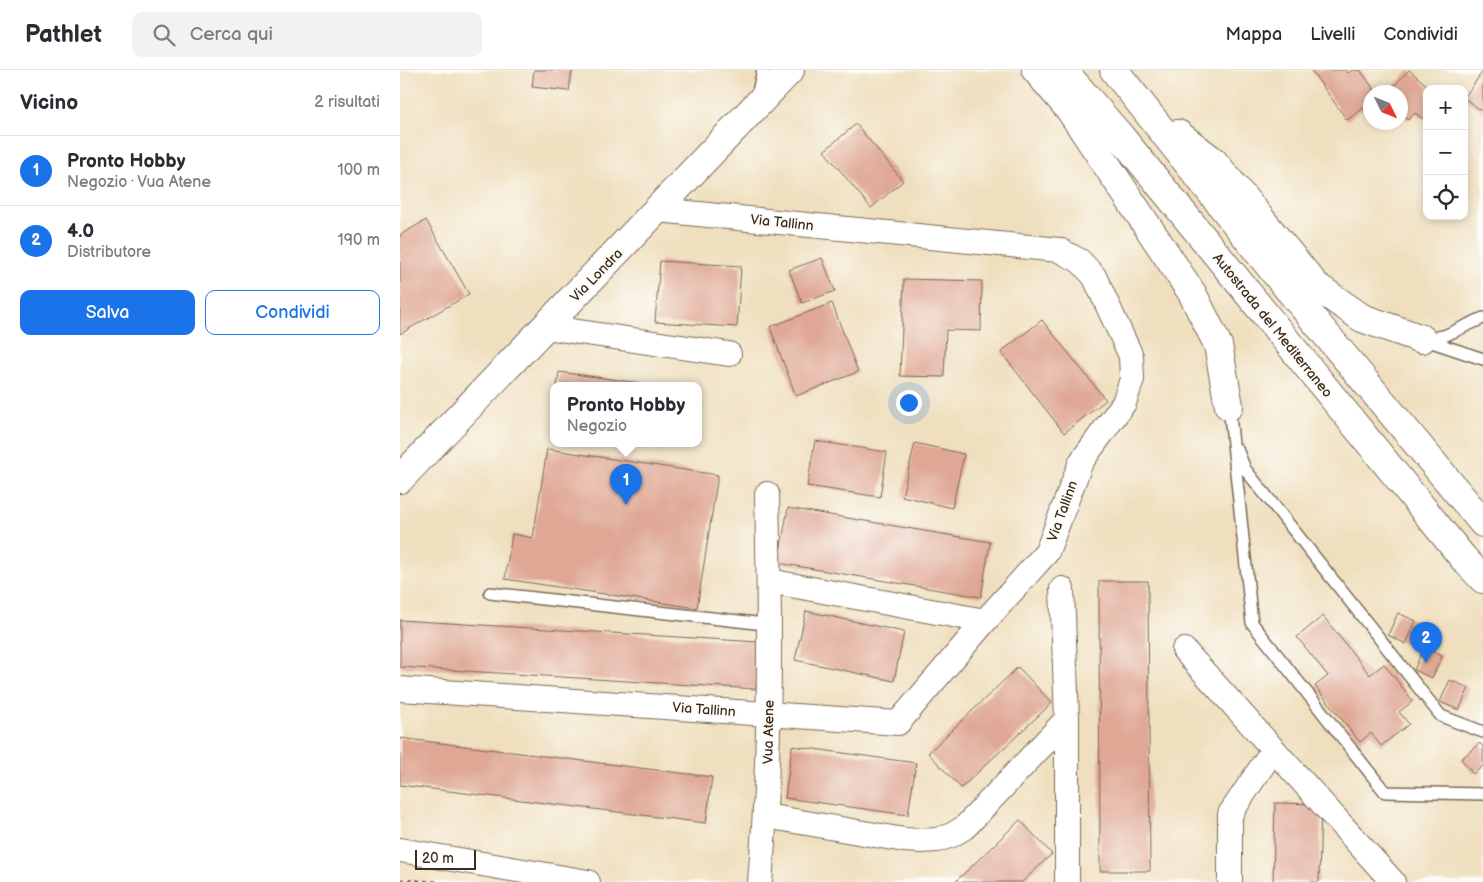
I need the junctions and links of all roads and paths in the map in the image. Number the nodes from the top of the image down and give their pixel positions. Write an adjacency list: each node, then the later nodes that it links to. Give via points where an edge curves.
1 (762, 70): 6 (lane)
2 (790, 70): 6 (main road, Via Londra)
3 (1036, 70): 14 (main road, via 1070,110 1192,293 1218,345)
4 (1062, 70): 18 (main road, Autostrada del Mediterraneo, via 1121,137)
5 (1114, 70): 7 (main road)
6 (755, 105): 8 (main road, Via Londra)
7 (1147, 111): 11 (main road, via 1213,161 1316,286 1362,318); 17 (main road, via 1275,273)
8 (658, 210): 10 (main road, Via Londra); 22 (street, Via Tallinn, via 1059,250 1080,260 1094,276 1131,356 1132,379 1124,403 1081,462 1047,552)
9 (1483, 318): 11 (lane, via 1444,336)
10 (545, 327): 12 (street); 15 (main road, Via Londra)
11 (1422, 339): 13 (lane)
12 (729, 354)
13 (1483, 359)
14 (1229, 406): 28 (lane, via 1235,443 1245,468 1441,716); 30 (lane, via 1252,623 1385,792)
15 (400, 479)
16 (767, 494): 19 (street, Vua Atene)
17 (1483, 523)
18 (1483, 579)
19 (769, 581): 22 (street); 26 (street, Vua Atene)
20 (1062, 589): 27 (street)
21 (490, 593): 23 (lane)
22 (985, 621): 26 (street, Via Tallinn, via 898,723)
23 (756, 622)
24 (1184, 650): 29 (street)
25 (400, 689): 26 (street, Via Tallinn)
26 (769, 713): 31 (street, Vua Atene)
27 (1067, 719): 31 (street, via 965,827 937,840 904,840); 37 (street)
28 (1483, 732)
29 (1273, 750): 38 (street, via 1230,814); 39 (street)
30 (1483, 794)
31 (766, 816): 36 (street, Vua Atene)
32 (400, 850): 35 (street)
33 (400, 880): 34 (path)
34 (439, 882)
35 (588, 882)
36 (760, 882)
37 (1067, 882)
38 (1230, 882)
39 (1393, 882)

